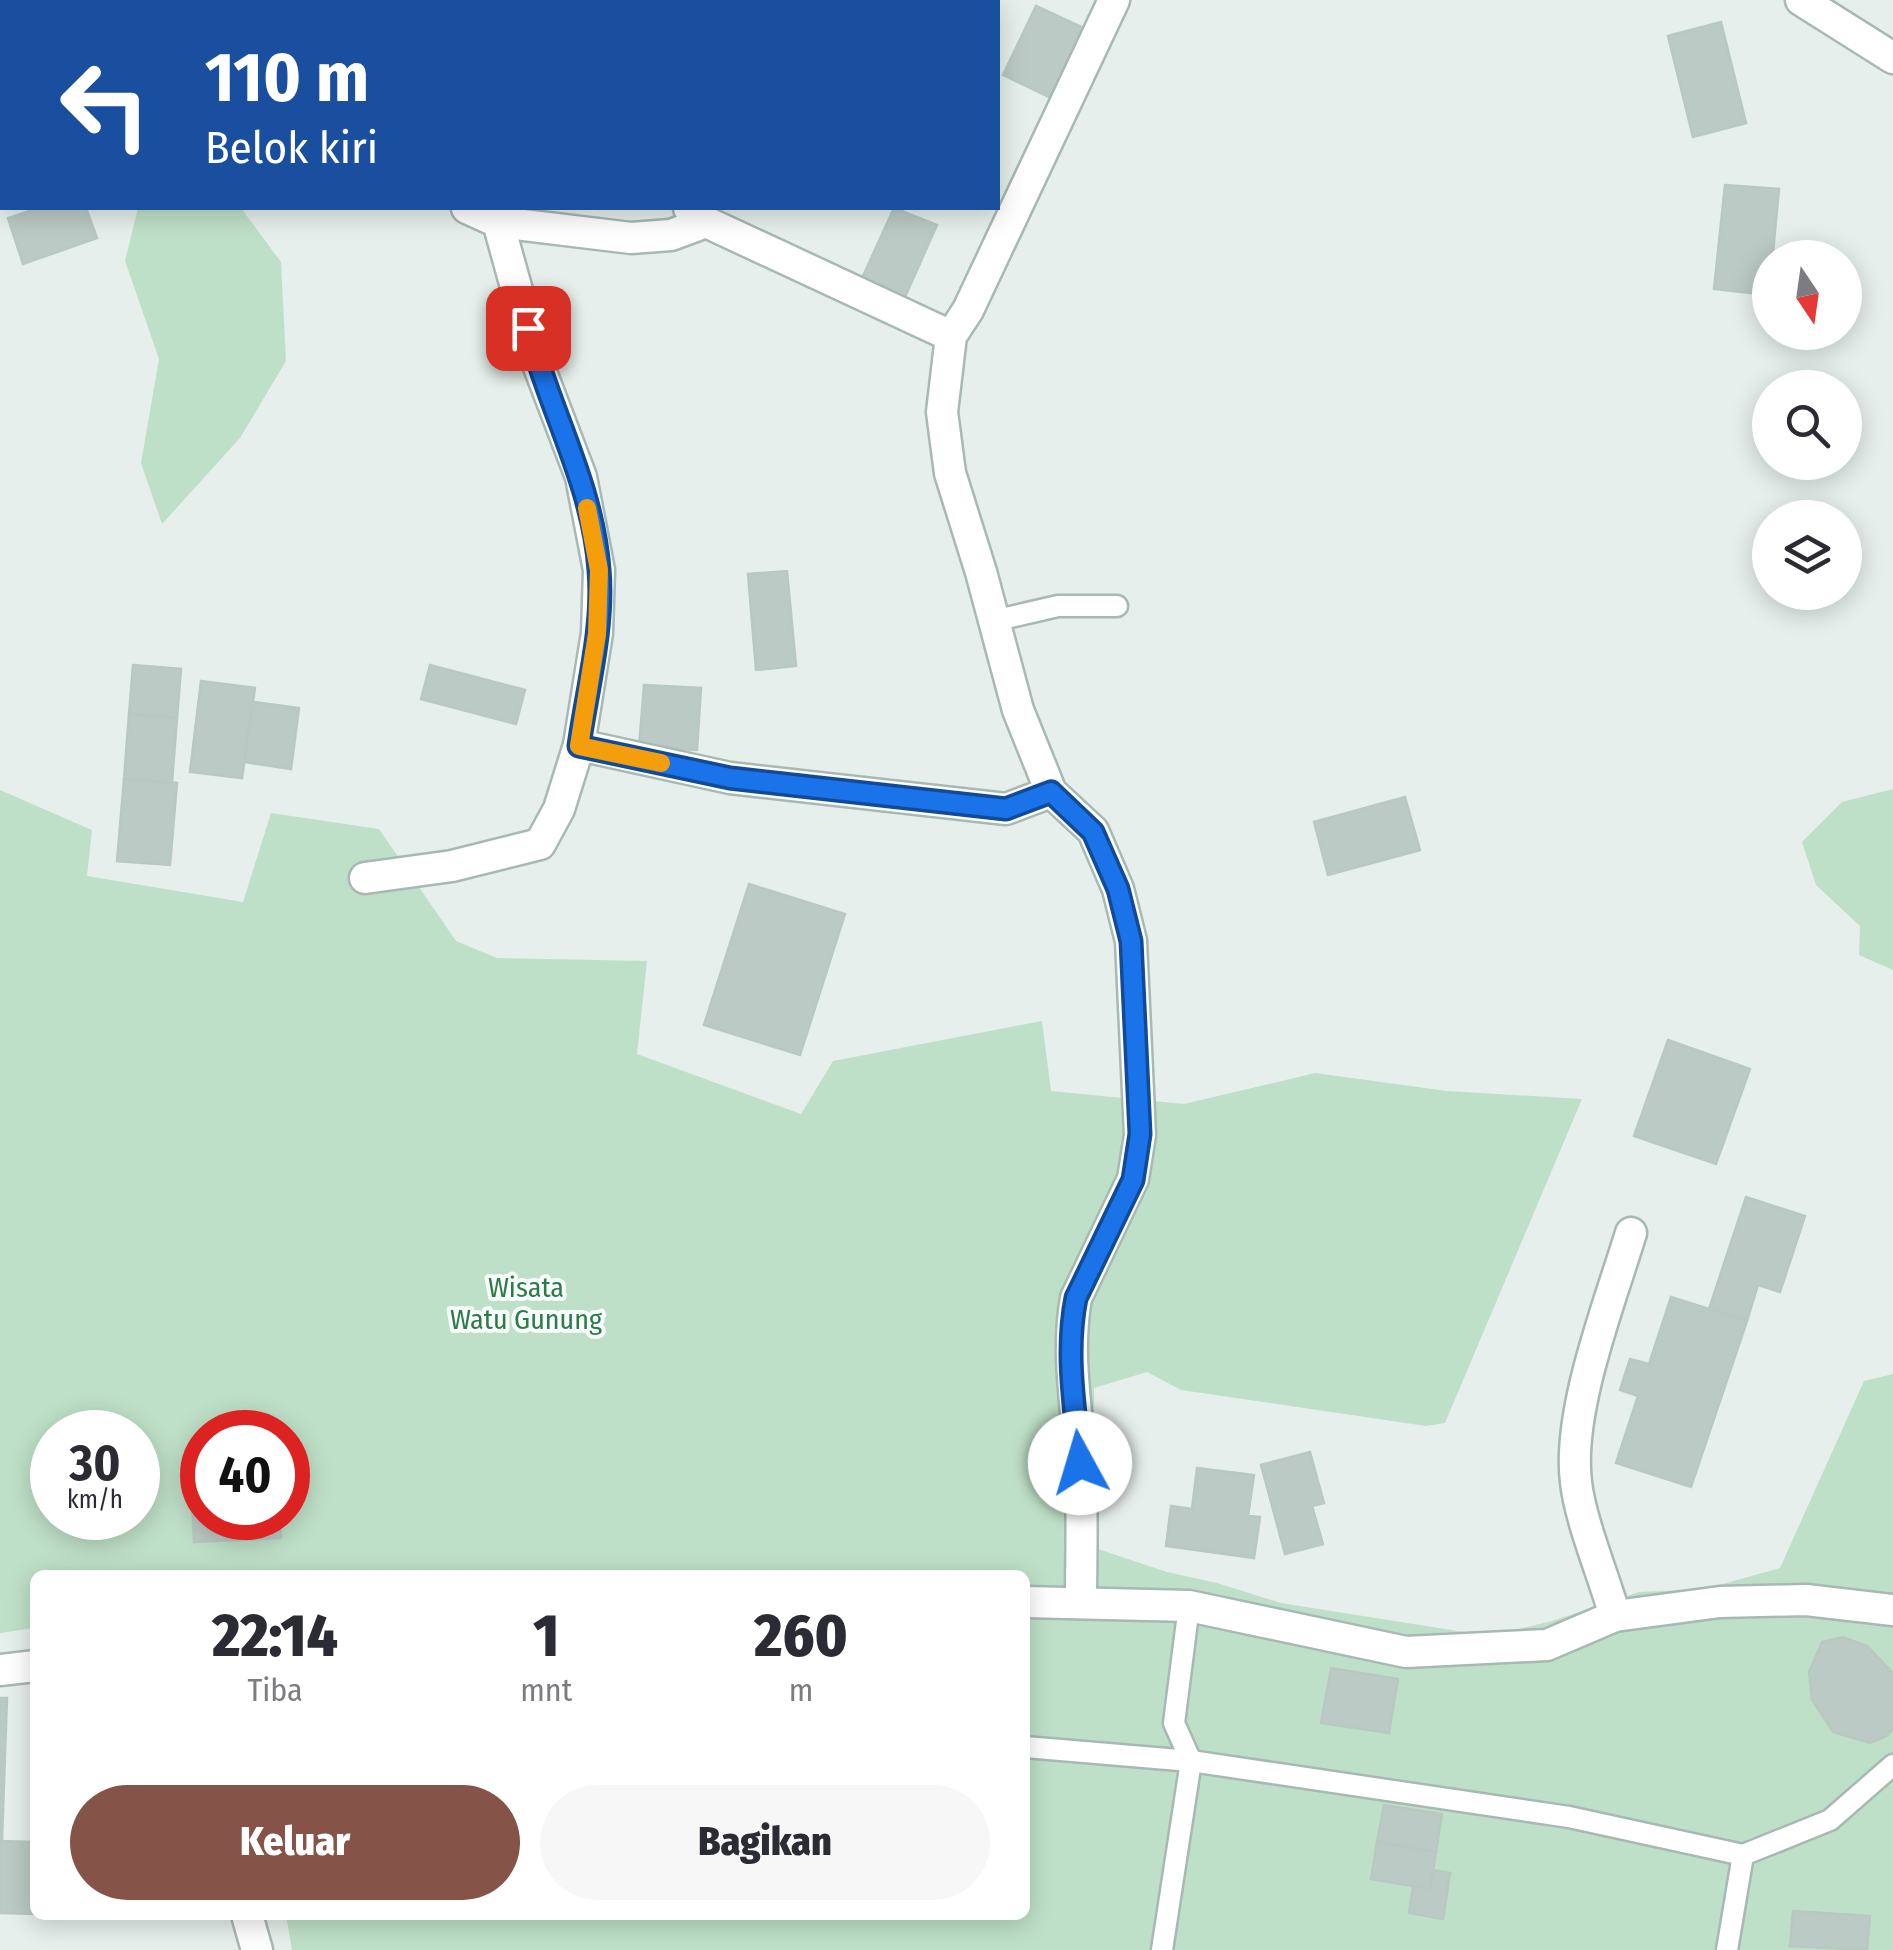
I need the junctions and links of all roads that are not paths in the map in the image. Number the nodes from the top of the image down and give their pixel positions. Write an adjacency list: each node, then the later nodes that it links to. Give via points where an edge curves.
1 (1114, 0): 7 (street)
2 (1801, 0): 3 (street)
3 (1893, 58)
4 (471, 210): 6 (street)
5 (698, 215): 6 (street, via 672,235 631,238); 7 (street)
6 (498, 222): 10 (street, via 536,359 581,477 599,570 597,634)
7 (951, 336): 9 (street, via 942,412 950,473)
8 (1117, 606): 9 (lane, via 1058,606)
9 (994, 622): 11 (street, via 1018,710)
10 (579, 746): 11 (street, via 730,778 1006,809); 12 (street, via 540,844)
11 (1051, 792): 14 (street, via 1093,832 1118,889 1131,941 1140,1134 1133,1180 1073,1316)
12 (364, 878)
13 (1631, 1233): 18 (street, via 1574,1448 1576,1484)
14 (1081, 1601): 15 (street); 16 (street)
15 (1030, 1602)
16 (1189, 1606): 18 (street, via 1406,1652 1547,1645); 22 (lane, via 1174,1722)
17 (1893, 1610): 18 (street, via 1806,1600 1720,1602)
18 (1615, 1616)
19 (30, 1667): 20 (street)
20 (0, 1670)
21 (1030, 1747): 22 (lane)
22 (1191, 1761): 24 (lane, via 1569,1817); 27 (lane)
23 (1893, 1765): 24 (lane, via 1830,1820)
24 (1743, 1856): 28 (lane)
25 (248, 1920): 26 (street)
26 (257, 1950)
27 (1162, 1950)
28 (1726, 1950)

